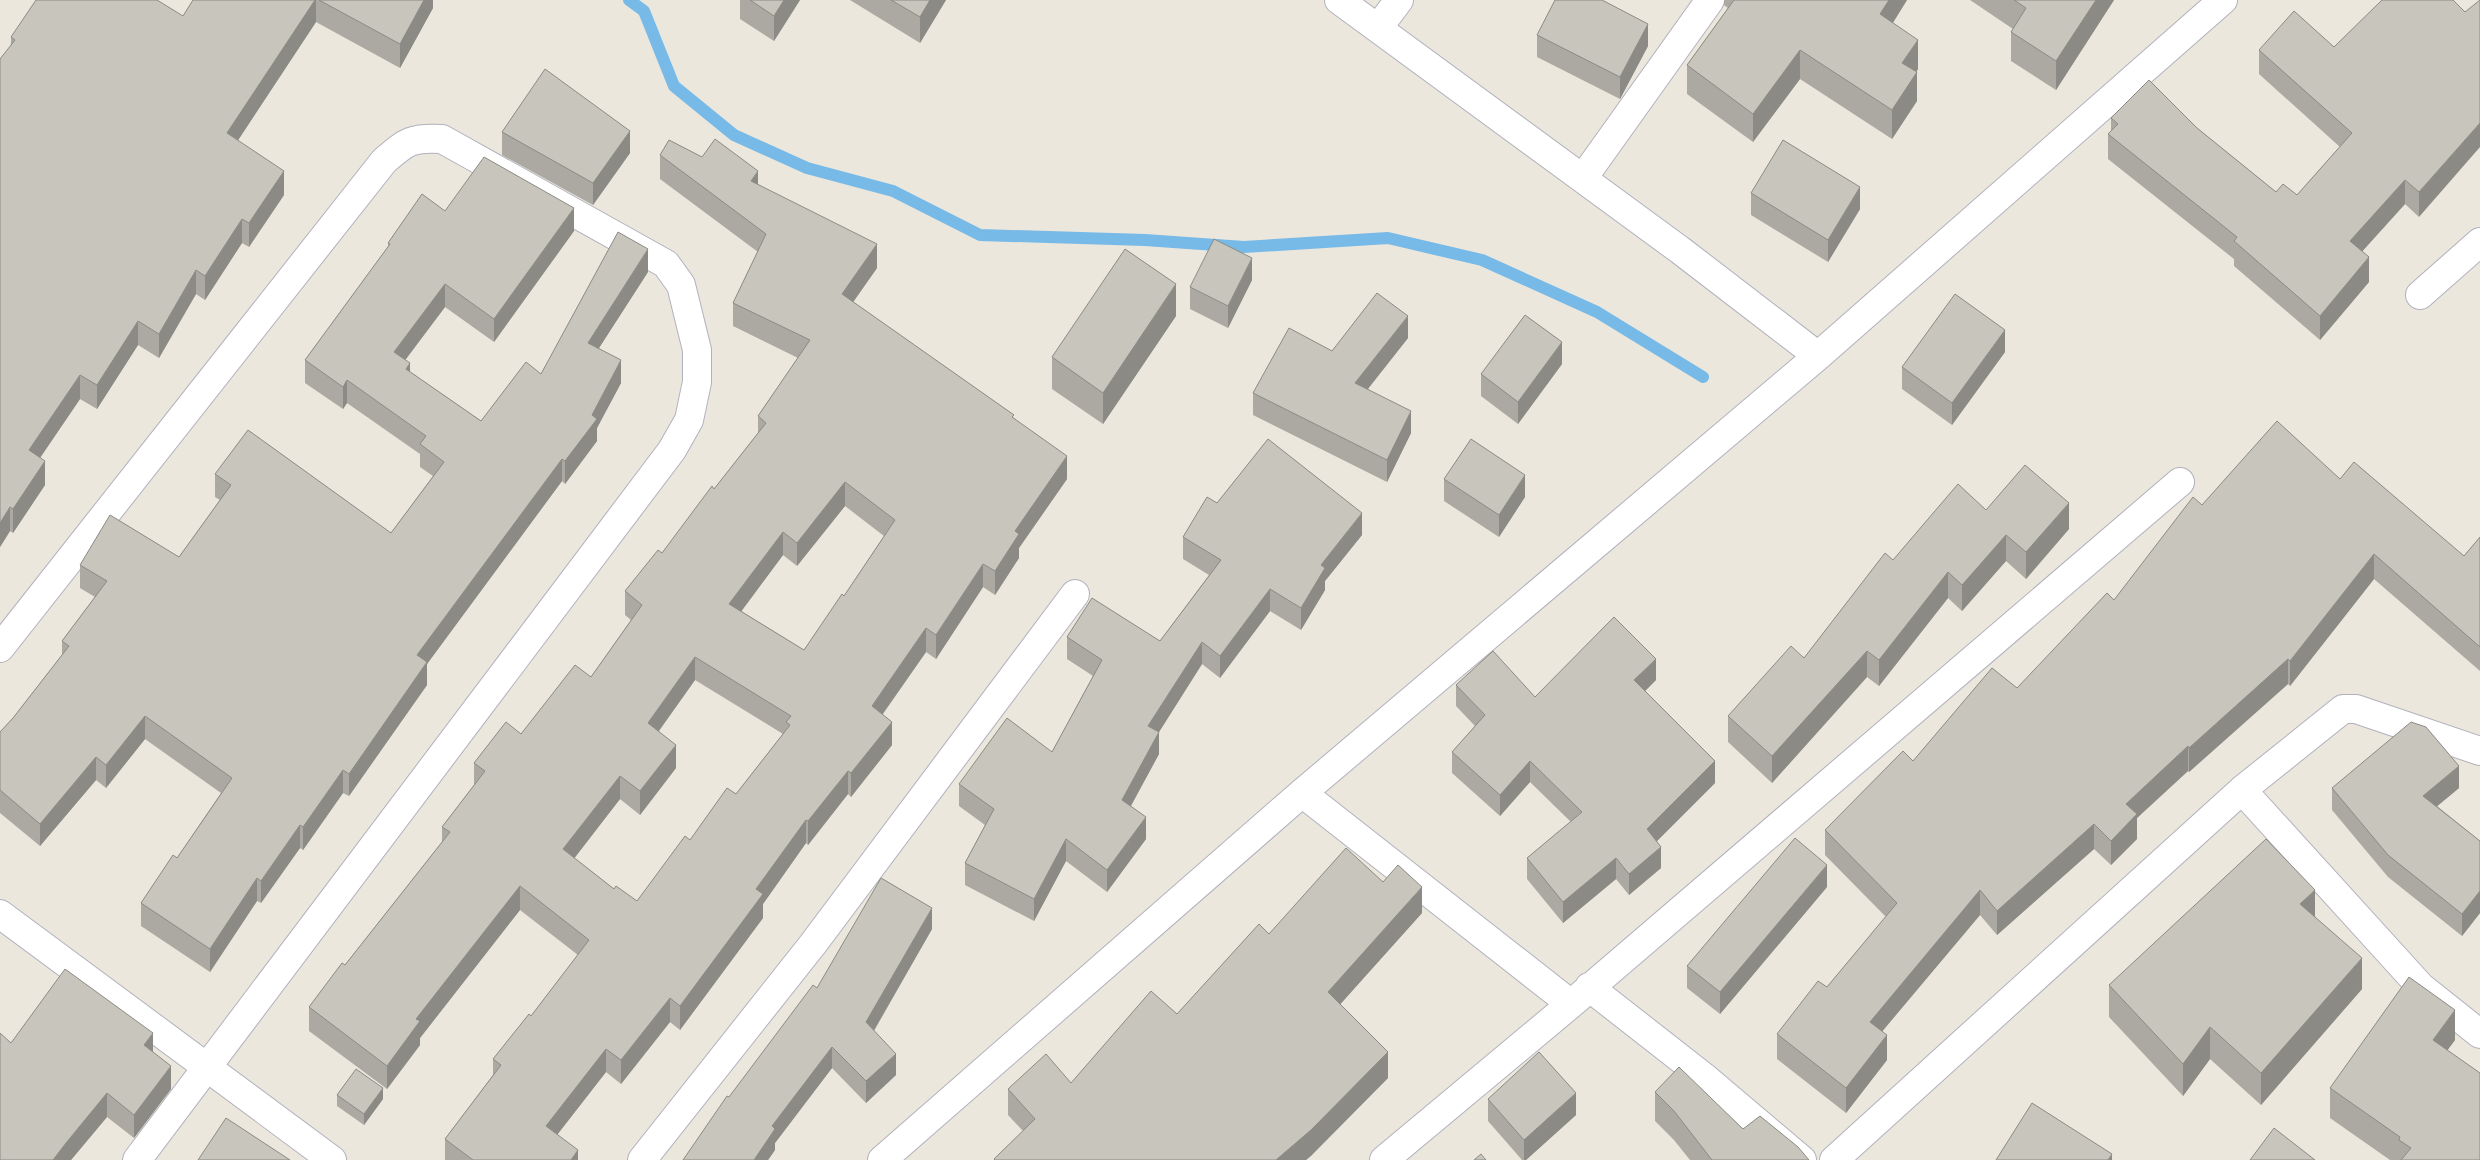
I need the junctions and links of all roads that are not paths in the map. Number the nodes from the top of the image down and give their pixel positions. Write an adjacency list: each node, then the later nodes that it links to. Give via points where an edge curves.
1 (1339, 0): 5 (street)
2 (1399, 0): 5 (street)
3 (1710, 0): 6 (street)
4 (2223, 0): 9 (street)
5 (1378, 28): 6 (street)
6 (1583, 178): 9 (street)
7 (2480, 242): 8 (street)
8 (2420, 295)
9 (1818, 356): 15 (street)
10 (2180, 482): 17 (street)
11 (1075, 594): 22 (street, via 813,944)
12 (0, 648): 19 (street, via 384,161 402,145 420,138 442,139 666,264 681,285 697,350 697,382 689,420 672,450)
13 (2480, 751): 14 (street, via 2347,708)
14 (2242, 790): 18 (street, via 2421,987); 26 (street)
15 (1302, 793): 17 (street); 23 (street)
16 (0, 914): 19 (street)
17 (1580, 996): 24 (street); 25 (street, via 1704,1077)
18 (2480, 1034)
19 (207, 1067): 20 (street); 21 (street)
20 (137, 1160)
21 (332, 1160)
22 (642, 1160)
23 (882, 1160)
24 (1384, 1160)
25 (1802, 1160)
26 (1834, 1160)

